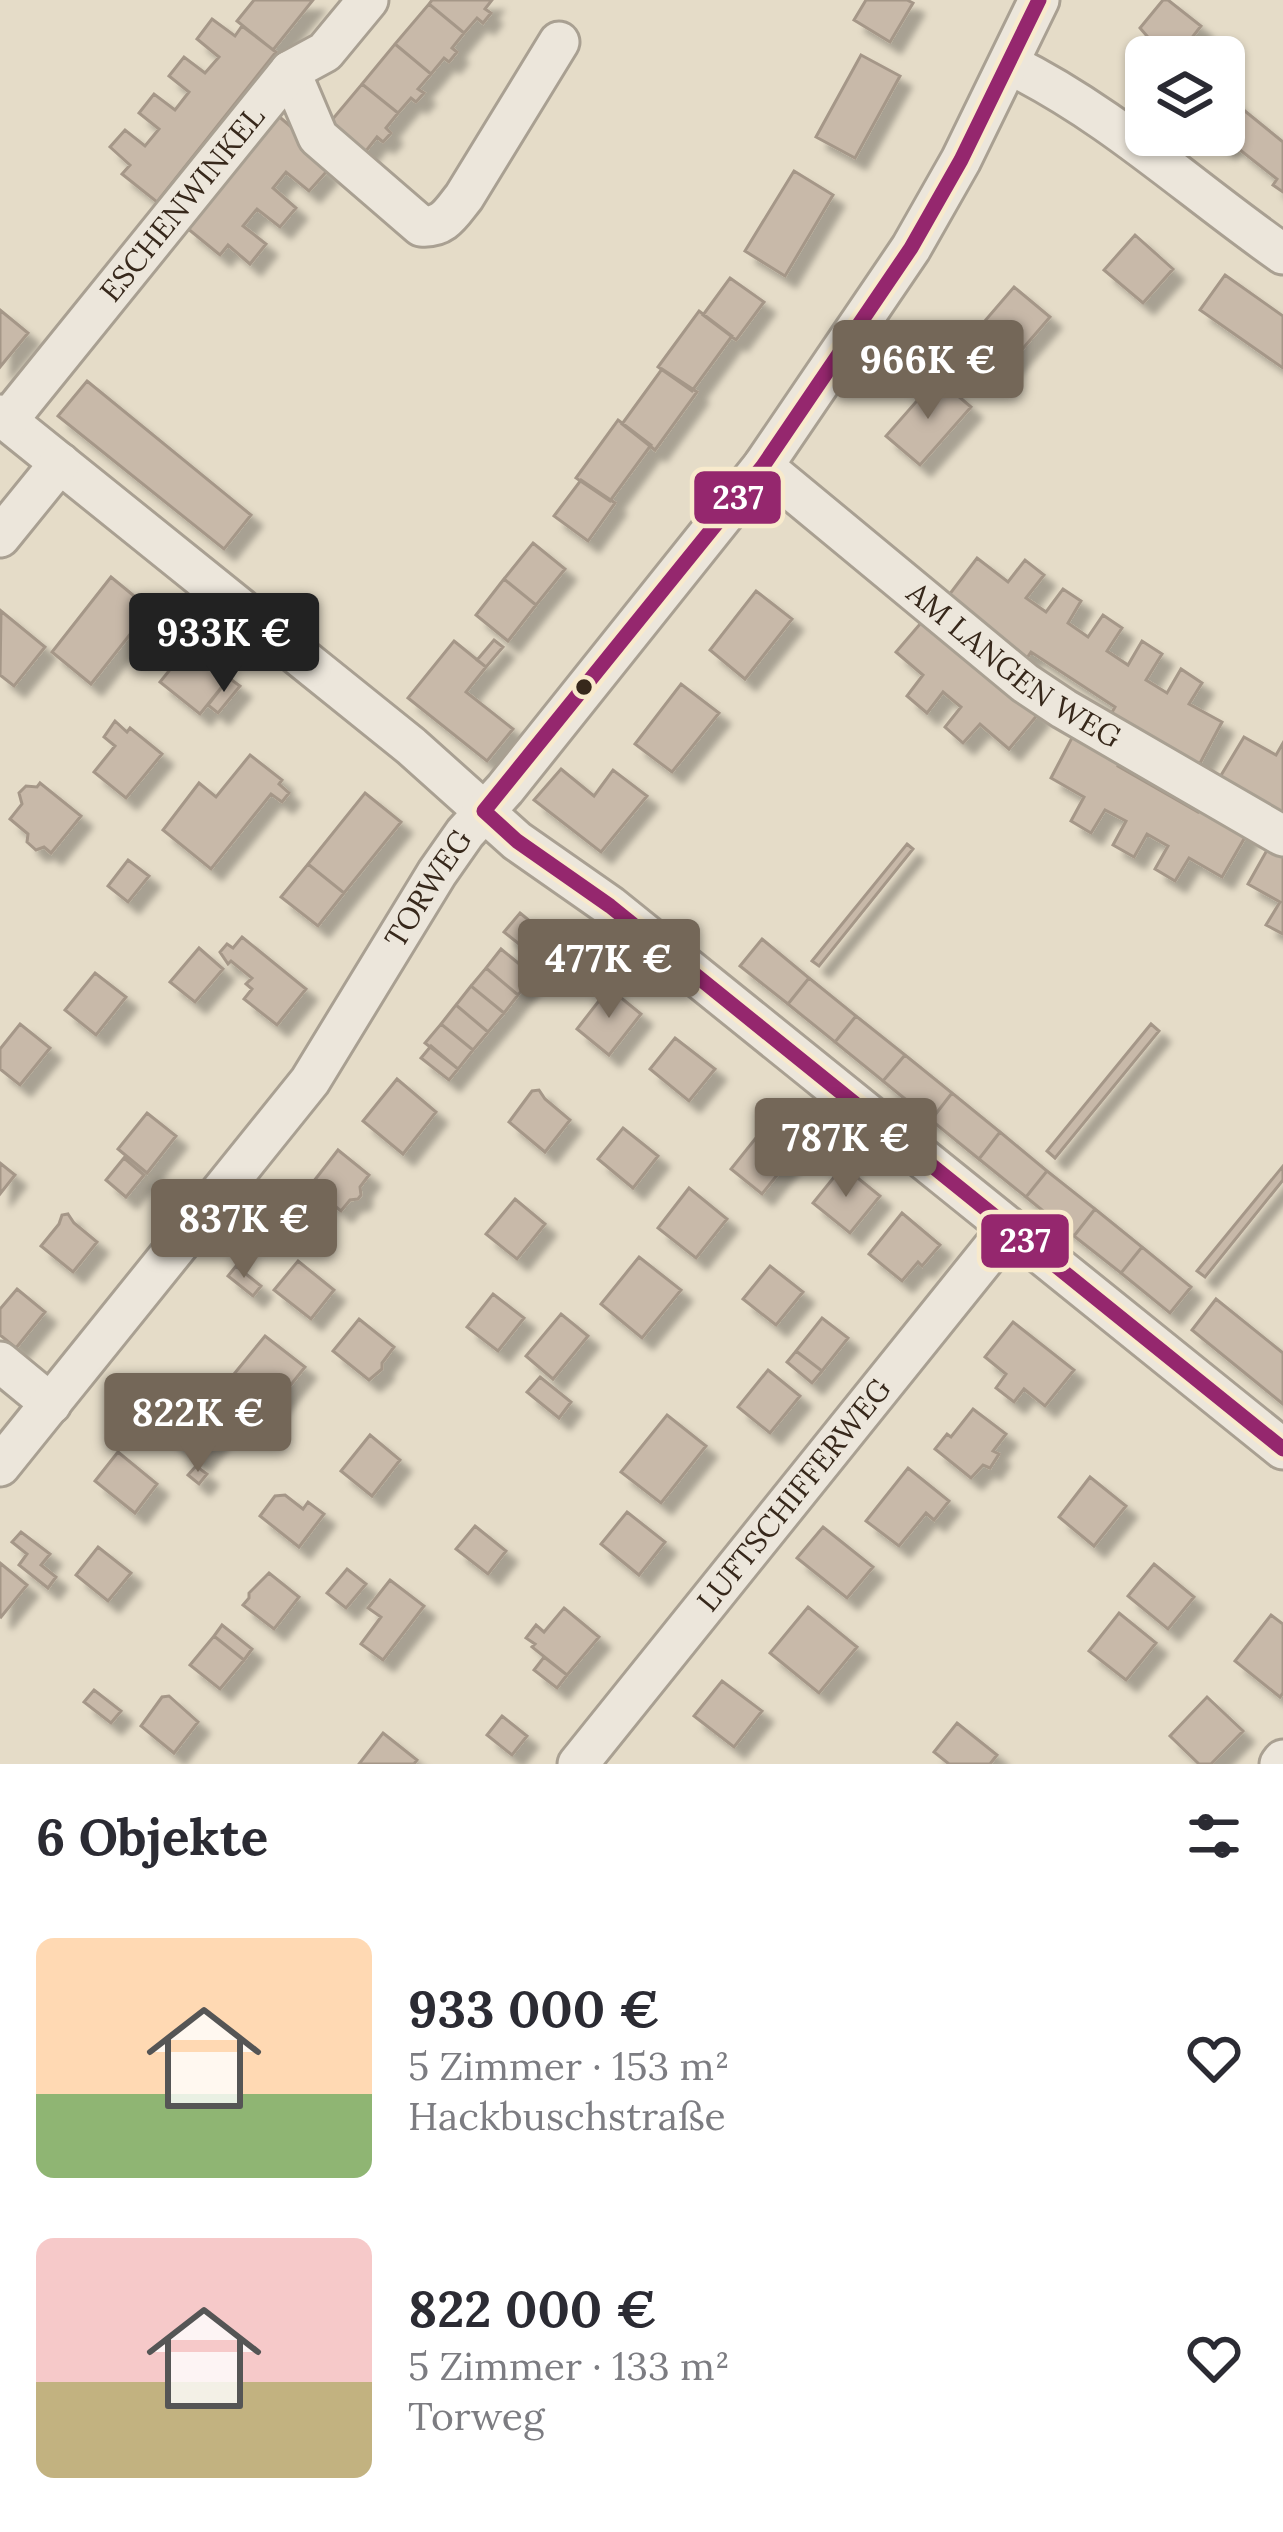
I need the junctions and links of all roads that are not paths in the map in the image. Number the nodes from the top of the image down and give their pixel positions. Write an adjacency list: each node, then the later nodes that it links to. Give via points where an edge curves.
1 (368, 0): 5 (street, ESCHENWINKEL, via 325,52)
2 (1039, 0): 4 (street, TORWEG)
3 (559, 42): 5 (street, via 464,197 435,227 421,226 318,137)
4 (1009, 64): 6 (street, via 1096,112); 9 (street, TORWEG, via 911,248)
5 (290, 71): 7 (street, ESCHENWINKEL)
6 (1283, 254)
7 (4, 418): 8 (street)
8 (60, 463): 10 (street); 11 (street)
9 (763, 466): 11 (street, TORWEG); 12 (street, AM LANGEN WEG, via 1025,682)
10 (0, 537)
11 (484, 812): 13 (street); 15 (street, TORWEG, via 437,873 310,1081)
12 (1283, 836)
13 (1010, 1228): 16 (street); 18 (street, LUFTSCHIFFERWEG)
14 (0, 1361): 15 (street)
15 (51, 1404): 17 (street, TORWEG)
16 (1283, 1449)
17 (0, 1466)
18 (578, 1764)

